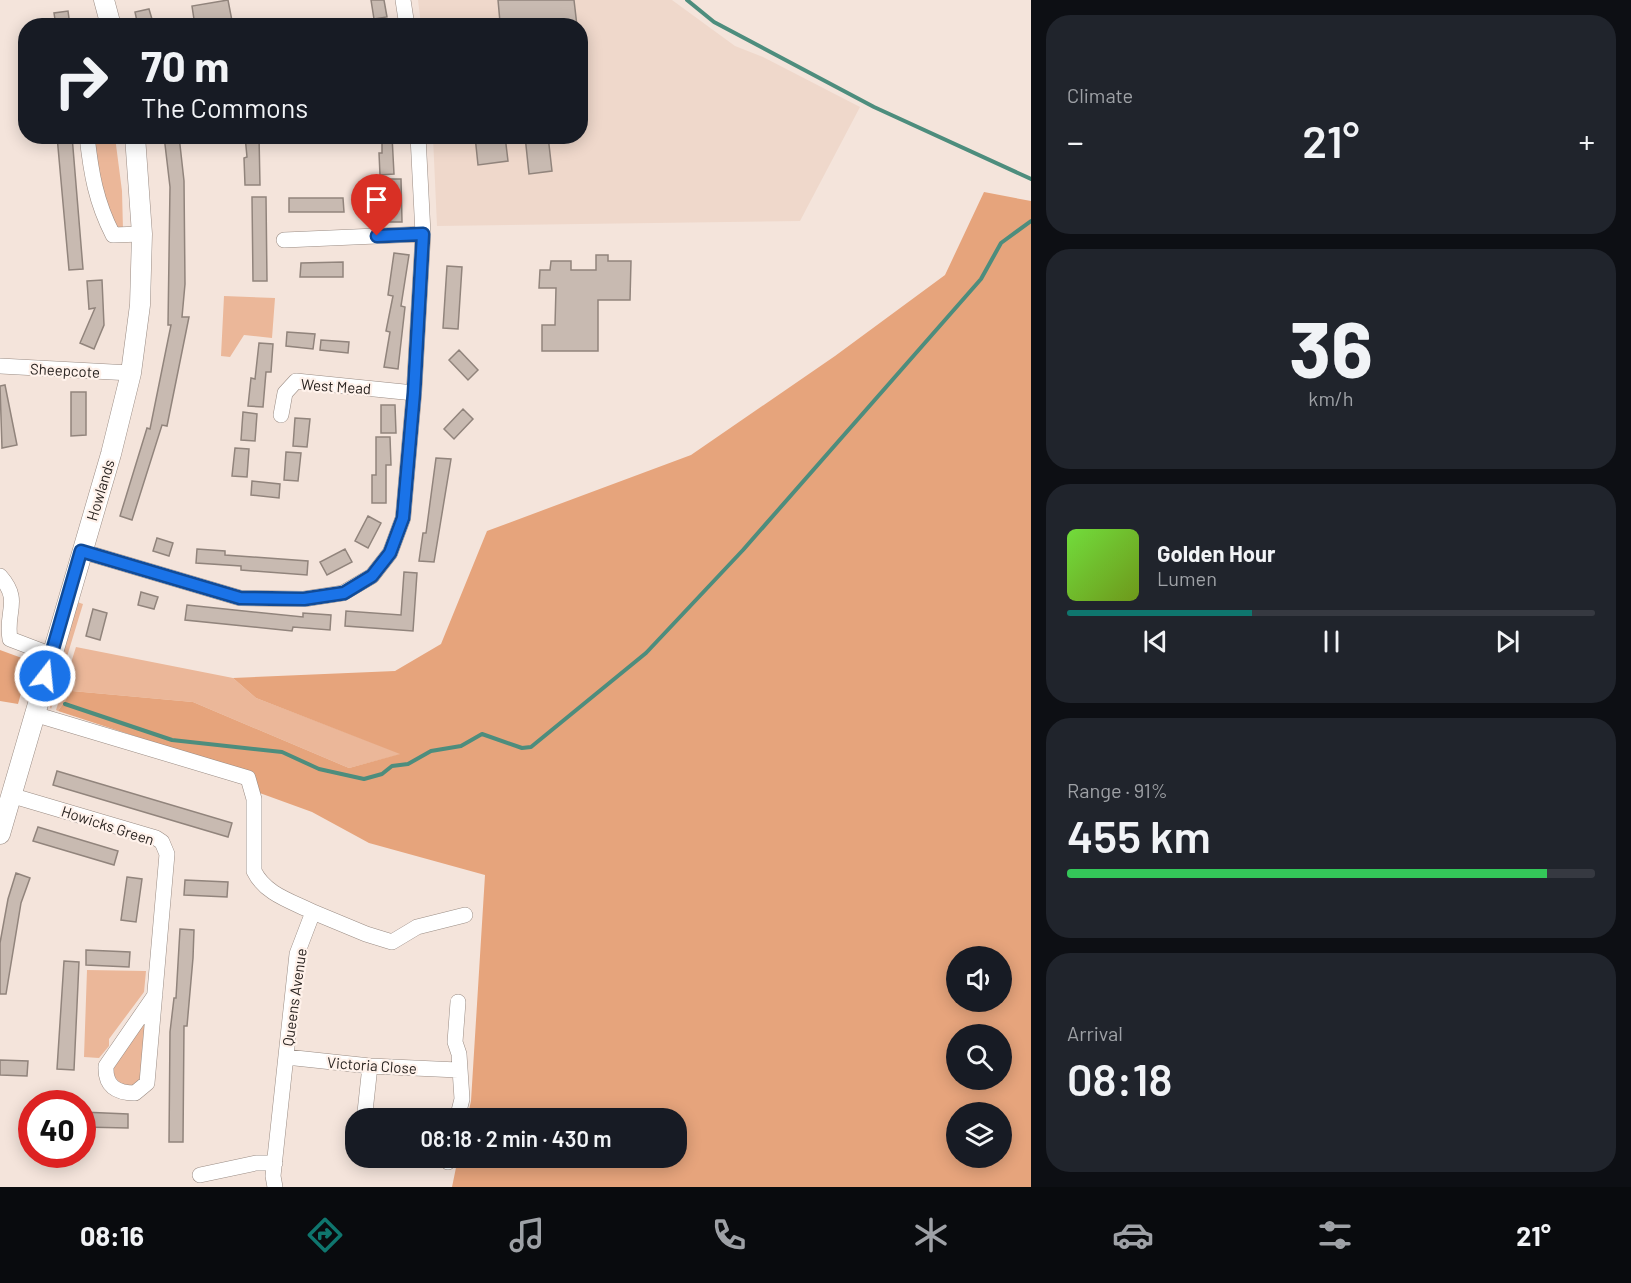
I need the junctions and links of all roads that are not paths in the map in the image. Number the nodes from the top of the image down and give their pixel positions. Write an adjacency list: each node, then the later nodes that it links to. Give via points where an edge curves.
1 (104, 0): 3 (street)
2 (403, 0): 4 (street)
3 (109, 18)
4 (406, 18)
5 (88, 144): 8 (street, via 99,208 113,235)
6 (136, 144): 8 (street, Howlands)
7 (418, 144): 9 (street)
8 (142, 234): 12 (street, Howlands, via 140,305)
9 (423, 234): 10 (street); 13 (street)
10 (284, 240)
11 (0, 366): 12 (street, Sheepcote)
12 (131, 373): 15 (street, Howlands)
13 (414, 393): 14 (street, West Mead, via 296,381 285,393); 15 (street, via 403,518 390,553 372,576 344,593 304,599 240,598)
14 (281, 415)
15 (81, 551): 17 (street, Howlands)
16 (0, 576): 17 (street, via 11,589 13,605 7,624 10,639)
17 (52, 655): 18 (street, Howlands)
18 (34, 714): 19 (street, Howlands); 21 (street, via 248,778 254,799 254,871 267,889)
19 (10, 795): 20 (street, Howlands); 23 (street, Howicks Green, via 162,842 166,854)
20 (0, 834)
21 (313, 912): 22 (street, via 392,942 417,927); 25 (street, Queens Avenue, via 297,954)
22 (465, 915)
23 (155, 995): 23 (street, Howicks Green, via 147,1083 135,1092 115,1090 109,1085 106,1066)
24 (458, 1002): 27 (street)
25 (285, 1057): 26 (street, Victoria Close); 30 (street, Queens Avenue)
26 (370, 1066): 27 (street, Victoria Close); 28 (street)
27 (458, 1071): 29 (street)
28 (365, 1108)
29 (460, 1108)
30 (274, 1163): 31 (street); 32 (street, Queens Avenue)
31 (200, 1175)
32 (275, 1187)

